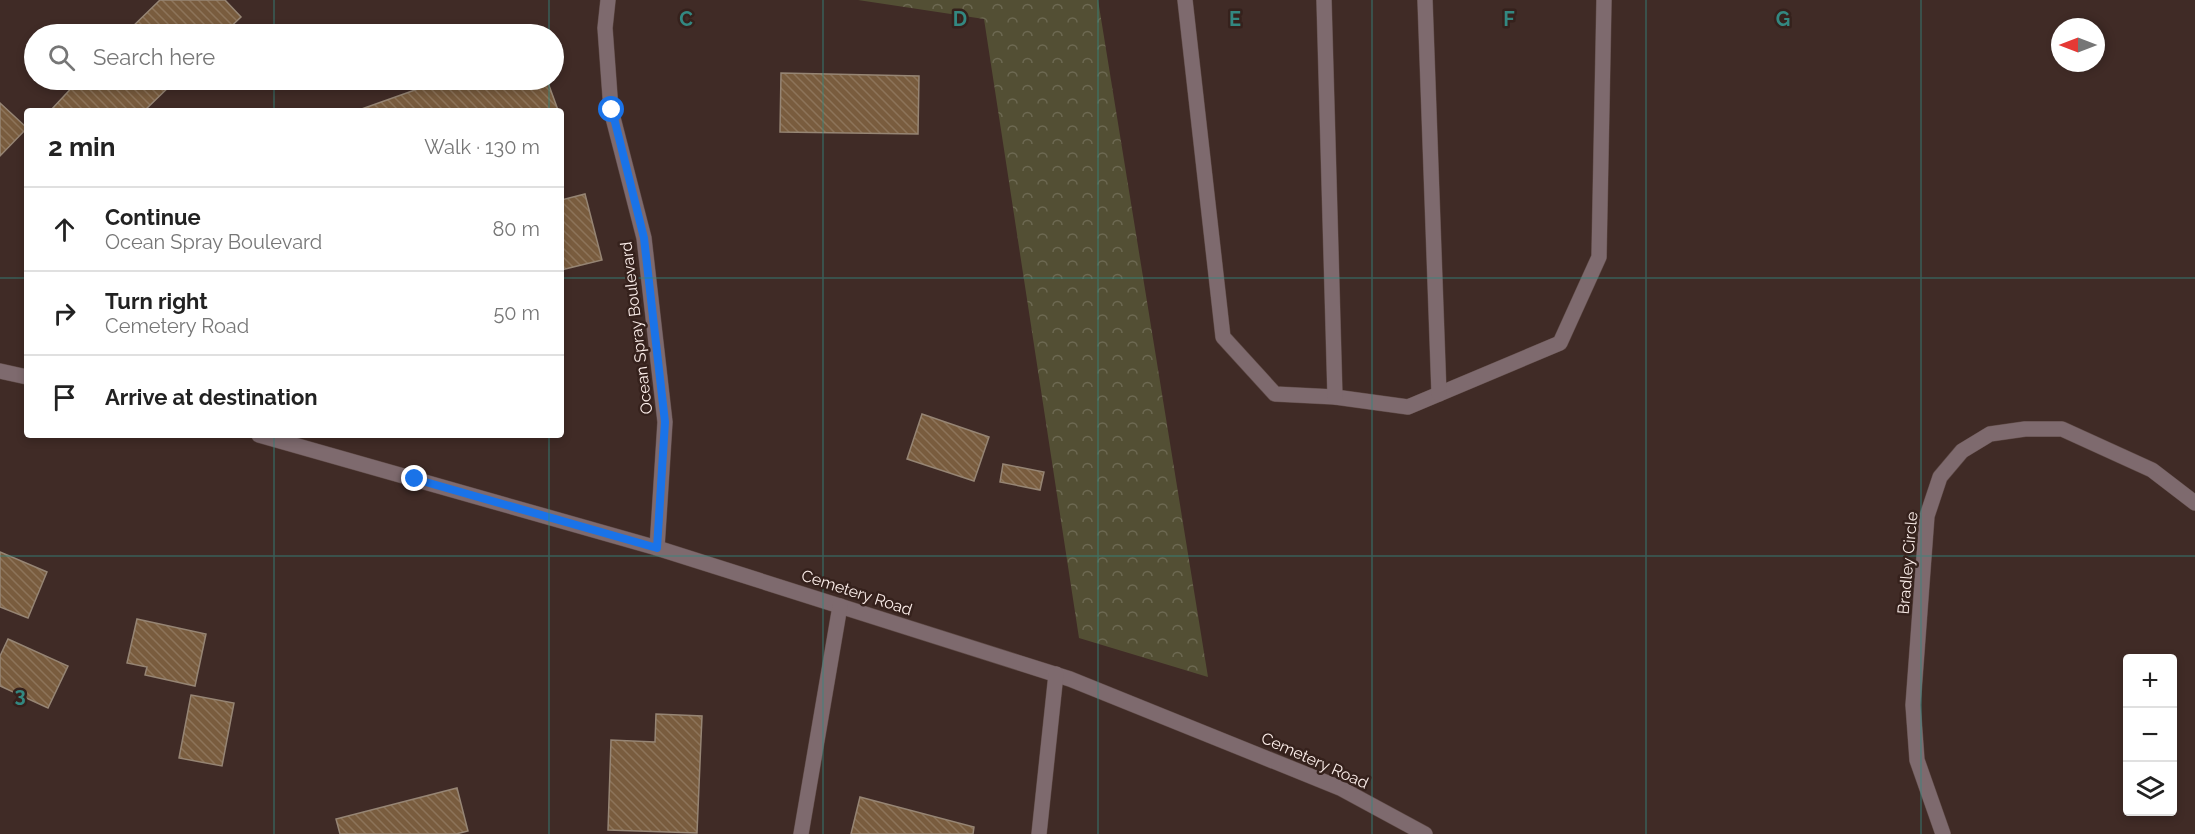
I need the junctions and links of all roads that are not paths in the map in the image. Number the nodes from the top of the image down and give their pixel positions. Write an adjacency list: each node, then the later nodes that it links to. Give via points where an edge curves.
1 (608, 0): 12 (street, Ocean Spray Boulevard, via 605,28 612,110 644,238 665,422)
2 (1185, 0): 9 (street, via 1223,337 1275,394)
3 (1324, 0): 9 (street)
4 (1425, 0): 8 (street)
5 (1604, 0): 8 (street, via 1599,256 1560,343)
6 (0, 371): 7 (street)
7 (24, 376)
8 (1439, 394): 9 (street, via 1408,407)
9 (1335, 397)
10 (271, 438): 12 (street, Cemetery Road)
11 (2195, 503): 18 (street, Bradley Circle, via 2152,470 2062,429 1990,434 1962,451 1940,477 1927,516 1913,705 1917,760)
12 (657, 548): 13 (street, Cemetery Road)
13 (840, 606): 14 (street, Cemetery Road); 15 (street)
14 (1056, 674): 16 (street); 17 (street, Cemetery Road, via 1340,788)
15 (801, 834)
16 (1039, 834)
17 (1425, 834)
18 (1943, 834)

